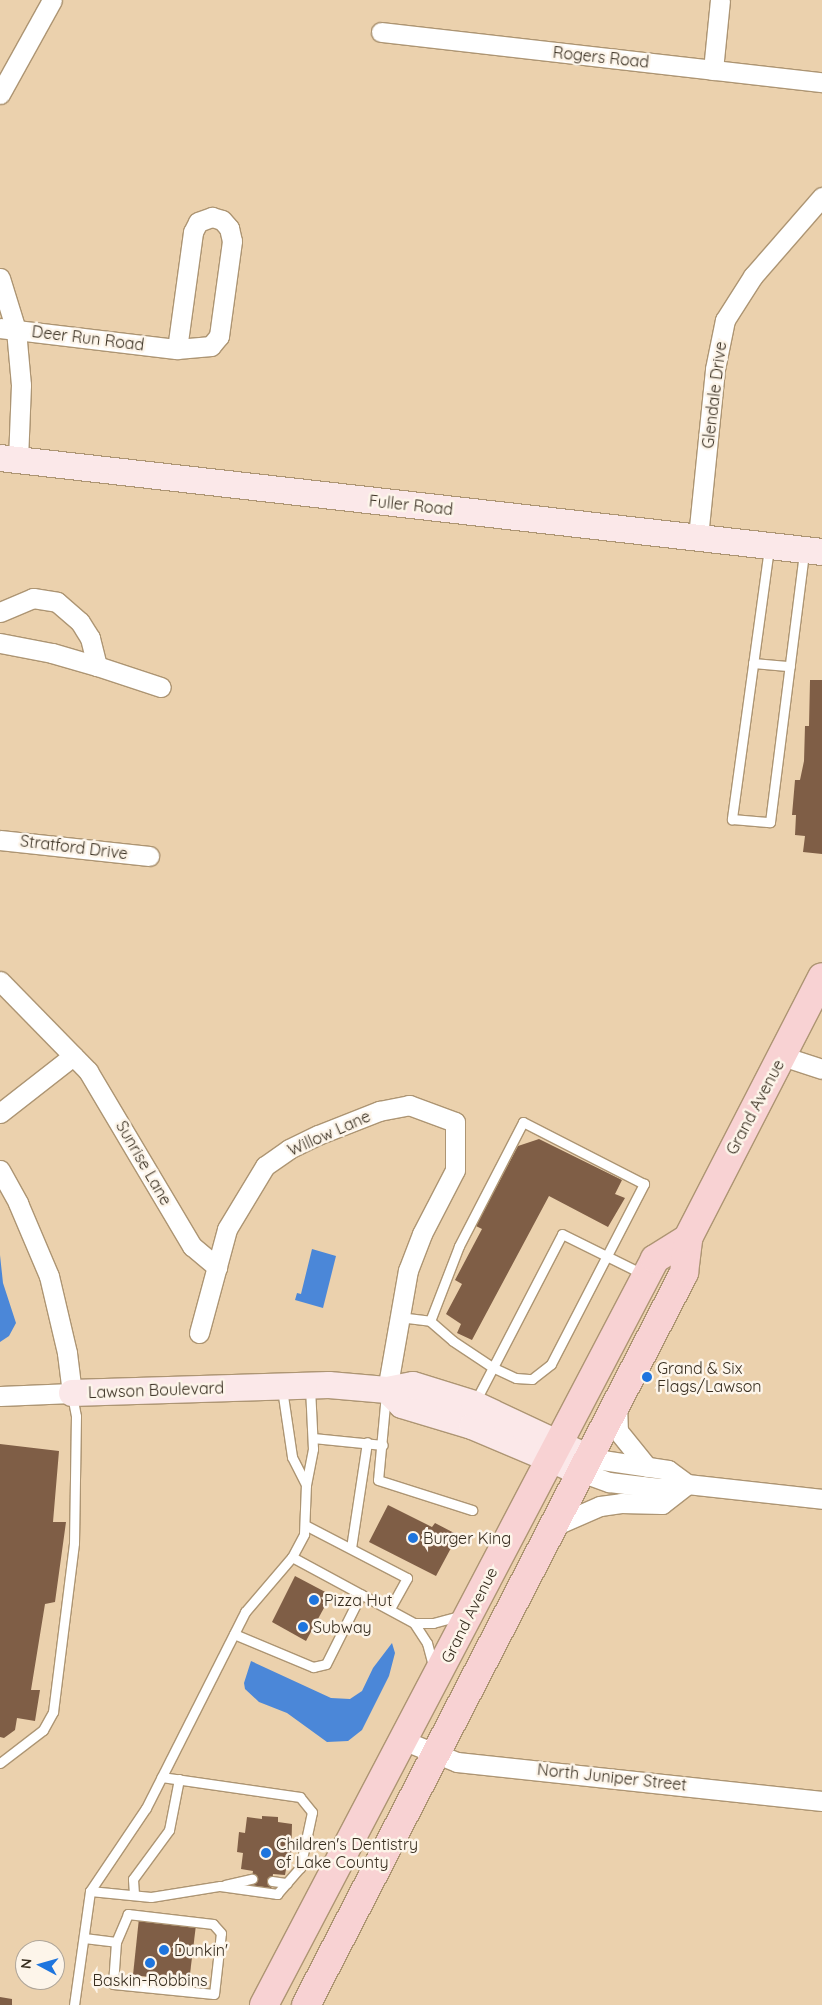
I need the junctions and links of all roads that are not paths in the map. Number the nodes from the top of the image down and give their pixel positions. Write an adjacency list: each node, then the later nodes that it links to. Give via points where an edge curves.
1 (52, 0): 6 (street)
2 (720, 0): 4 (street)
3 (381, 32): 4 (street, Rogers Road)
4 (713, 70): 5 (street, Rogers Road)
5 (822, 82)
6 (0, 94)
7 (822, 196): 12 (street, Glendale Drive, via 753,276 726,320 715,370)
8 (0, 278): 9 (street)
9 (8, 329): 10 (street, Deer Run Road); 11 (street, via 21,385)
10 (176, 348): 10 (street, Deer Run Road, via 193,232 198,222 212,217 222,220 229,228 232,241 220,336 211,346)
11 (9, 459): 12 (street, Fuller Road)
12 (698, 537): 13 (street, Fuller Road)
13 (769, 546): 14 (street, Fuller Road); 17 (lane)
14 (813, 551): 19 (lane)
15 (0, 612): 18 (street, via 33,598 57,602 80,622 90,638)
16 (0, 643): 18 (street, via 45,651)
17 (753, 663): 19 (lane); 19 (lane, via 732,819 770,822)
18 (97, 666): 20 (street)
19 (790, 666)
20 (161, 687)
21 (0, 840): 22 (street, Stratford Drive)
22 (149, 856)
23 (822, 977): 26 (main road, Grand Avenue)
24 (0, 981): 25 (street, Sunrise Lane)
25 (73, 1056): 28 (street); 32 (street, Sunrise Lane, via 99,1086 192,1246)
26 (782, 1056): 27 (street); 30 (main road, Grand Avenue)
27 (822, 1069)
28 (0, 1113)
29 (0, 1170): 41 (street, Lawson Boulevard, via 49,1276 67,1353)
30 (688, 1238): 33 (main road, Grand Avenue, via 655,1259); 43 (main road, Grand Avenue, via 684,1273)
31 (606, 1255): 33 (lane); 35 (lane, via 644,1184 523,1122 459,1246); 37 (lane, via 550,1364 532,1378 516,1378); 37 (lane, via 562,1234)
32 (217, 1267): 34 (street, Willow Lane, via 235,1212 265,1166 318,1135 395,1106 409,1105 455,1122 455,1170 413,1252); 36 (street, Willow Lane)
33 (646, 1276): 48 (main road, Grand Avenue)
34 (399, 1316): 35 (lane); 40 (street)
35 (430, 1321): 37 (lane)
36 (199, 1334)
37 (492, 1367): 44 (lane)
38 (309, 1385): 39 (street, Lawson Boulevard); 40 (street, Lawson Boulevard); 45 (lane)
39 (282, 1386): 41 (street, Lawson Boulevard); 52 (lane, via 292,1457)
40 (387, 1390): 44 (street, Lawson Boulevard, via 413,1385); 47 (lane); 48 (street, Lawson Boulevard, via 402,1405)
41 (72, 1392): 42 (street); 67 (lane, via 76,1416 74,1544 53,1712 43,1730)
42 (0, 1396)
43 (618, 1402): 49 (main road, Grand Avenue); 50 (street, via 618,1430)
44 (474, 1404): 48 (street, Lawson Boulevard)
45 (313, 1438): 46 (lane); 52 (lane)
46 (367, 1442): 47 (lane); 57 (lane)
47 (383, 1446): 54 (lane, via 378,1480)
48 (553, 1452): 49 (street, Lawson Boulevard); 61 (main road, Grand Avenue)
49 (585, 1465): 50 (street); 51 (street, via 609,1482 660,1488); 56 (main road, Grand Avenue)
50 (647, 1468): 51 (street, via 668,1470)
51 (687, 1484): 53 (street); 56 (street, via 662,1504 600,1506)
52 (306, 1485): 55 (lane)
53 (822, 1499)
54 (472, 1510)
55 (305, 1524): 57 (lane); 58 (lane, via 304,1534)
56 (554, 1526): 66 (main road, Grand Avenue)
57 (351, 1548): 60 (lane, via 407,1578)
58 (292, 1557): 59 (lane); 63 (lane, via 246,1612)
59 (361, 1594): 60 (lane); 63 (lane, via 326,1664 313,1667)
60 (390, 1609): 62 (lane)
61 (471, 1611): 62 (lane, via 433,1623); 64 (main road, Grand Avenue)
62 (414, 1623): 64 (lane, via 433,1657)
63 (234, 1634): 68 (lane)
64 (432, 1686): 65 (main road, Grand Avenue)
65 (405, 1741): 66 (street, North Juniper Street); 80 (main road, Grand Avenue)
66 (437, 1755): 70 (street, North Juniper Street, via 457,1762); 81 (main road, Grand Avenue)
67 (0, 1763)
68 (161, 1776): 69 (lane); 75 (lane, via 146,1808)
69 (179, 1779): 73 (lane, via 300,1796 312,1812 300,1868); 76 (lane, via 169,1830 134,1879)
70 (822, 1801)
71 (252, 1879): 74 (lane)
72 (272, 1881): 73 (lane)
73 (287, 1883): 74 (lane, via 277,1894)
74 (220, 1886): 76 (lane, via 151,1897)
75 (90, 1891): 76 (lane); 77 (lane)
76 (134, 1894)
77 (84, 1938): 78 (lane); 79 (lane)
78 (116, 1942): 78 (lane, via 113,1984 214,1994 221,1933 213,1924 128,1914)
79 (74, 2005)
80 (264, 2005)
81 (306, 2005)

